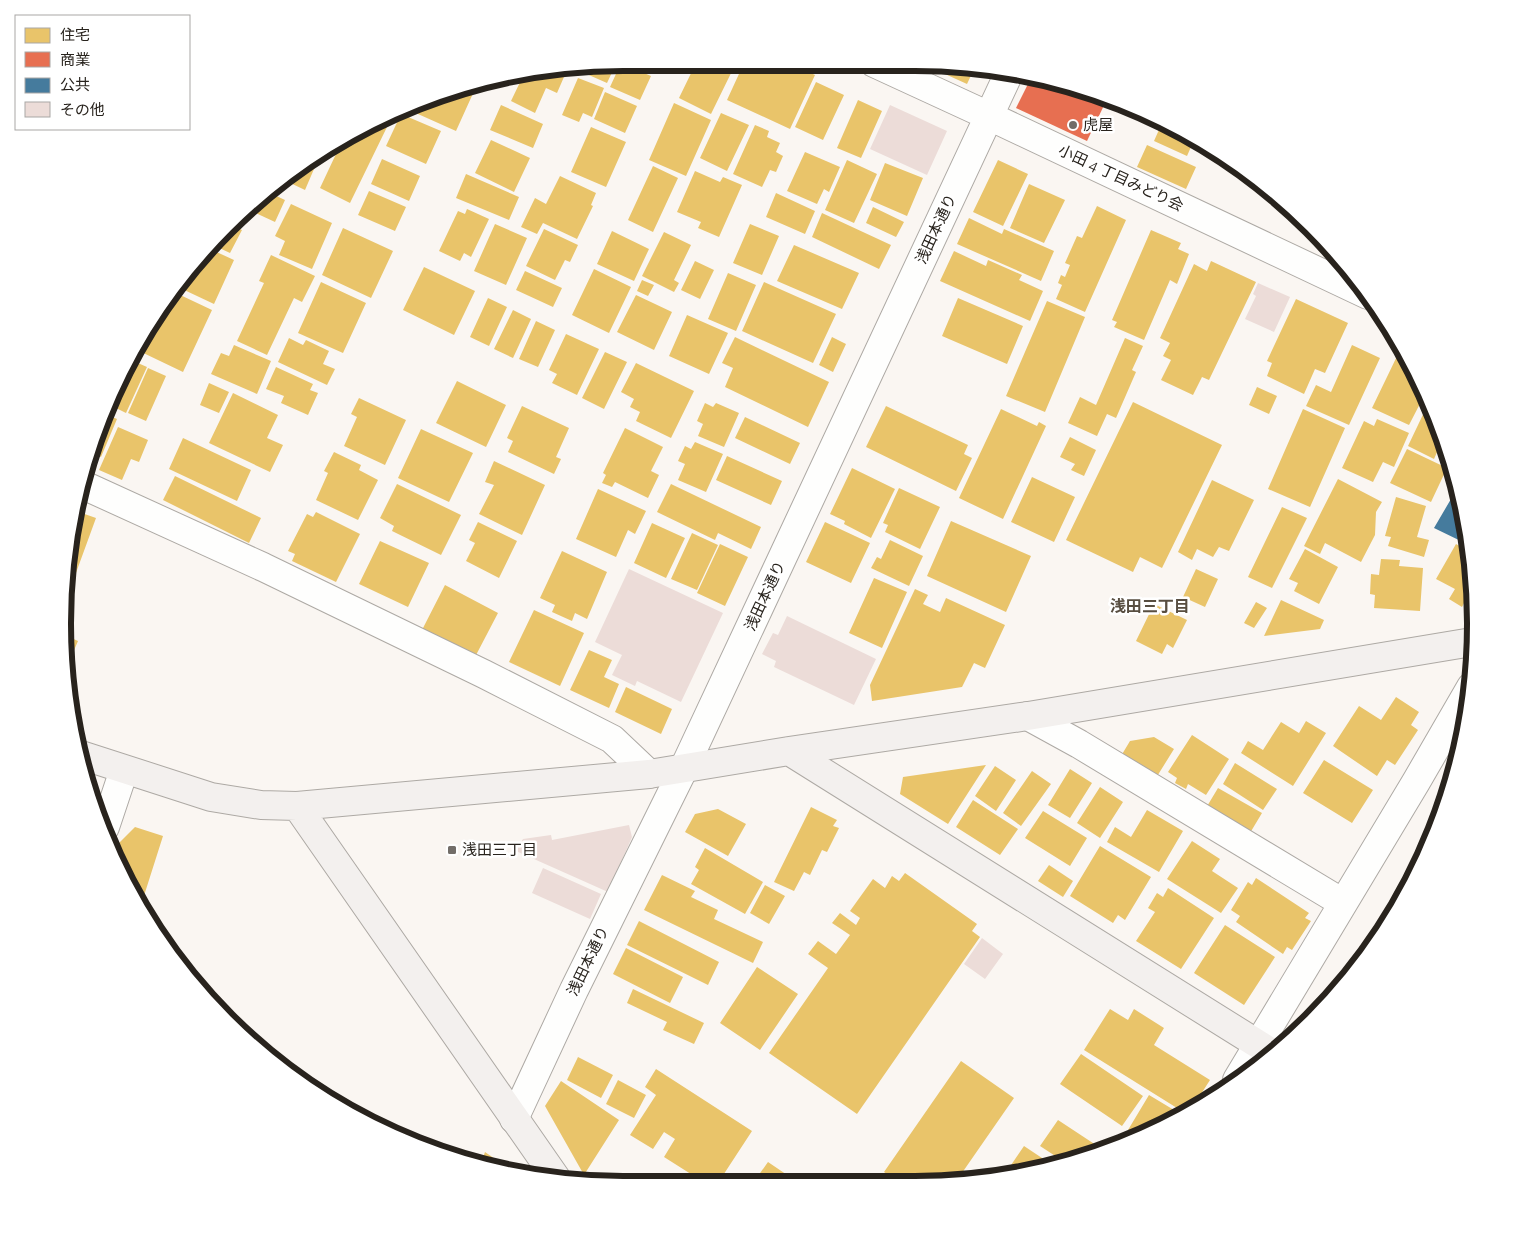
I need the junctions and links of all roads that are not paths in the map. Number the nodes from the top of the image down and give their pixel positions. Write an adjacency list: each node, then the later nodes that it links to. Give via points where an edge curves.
1 (891, 71): 3 (street, 小田 4 丁目みどり会)
2 (1006, 79): 3 (street, 浅田本通り)
3 (989, 116): 4 (street, 小田 4 丁目みどり会); 11 (street, 浅田本通り)
4 (1354, 288)
5 (89, 487): 13 (street, via 263,566 612,739)
6 (1466, 643): 8 (street)
7 (1460, 705): 16 (street)
8 (1028, 716): 9 (street); 16 (street)
9 (789, 751): 11 (street); 17 (street)
10 (88, 757): 12 (street)
11 (684, 768): 13 (street); 18 (street, 浅田本通り)
12 (124, 770): 14 (street, via 211,797 261,805); 15 (street)
13 (649, 774): 14 (street)
14 (297, 806): 18 (street)
15 (108, 819)
16 (1343, 903): 17 (street)
17 (1266, 1049)
18 (514, 1119): 19 (street)
19 (551, 1171)

